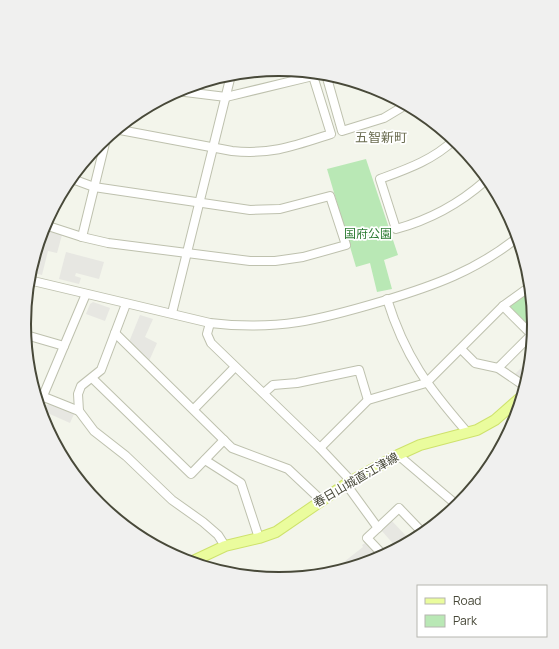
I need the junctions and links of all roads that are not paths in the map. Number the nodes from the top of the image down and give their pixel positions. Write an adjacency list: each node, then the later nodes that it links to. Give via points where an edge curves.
1 (306, 78): 6 (street)
2 (314, 78): 10 (street, via 331,134 267,152 250,153)
3 (229, 81): 6 (street)
4 (328, 81): 7 (street, via 342,131 384,118)
5 (190, 93): 6 (street)
6 (226, 97): 10 (street)
7 (401, 108)
8 (124, 131): 10 (street)
9 (449, 144): 13 (street, via 431,158 380,179 396,228 430,217 461,200)
10 (213, 147): 15 (street)
11 (103, 150): 14 (street)
12 (77, 181): 14 (street)
13 (483, 182)
14 (94, 187): 15 (street); 17 (street)
15 (199, 202): 19 (street); 19 (street, via 266,210 290,207 330,196 346,245 303,257 275,261 250,262)
16 (51, 227): 17 (street)
17 (82, 237): 19 (street)
18 (513, 240): 23 (street, via 487,259 449,279)
19 (187, 253): 26 (street)
20 (35, 281): 22 (street)
21 (526, 290): 25 (street)
22 (86, 294): 24 (street); 32 (street)
23 (387, 299): 27 (street, via 331,316 293,324 237,326); 37 (street, via 402,341)
24 (126, 304): 26 (street); 29 (street)
25 (503, 306): 28 (street); 33 (street)
26 (172, 313): 27 (street)
27 (210, 323): 34 (street, via 208,339)
28 (528, 330)
29 (115, 333): 36 (street, via 101,370); 44 (street)
30 (32, 337): 32 (street)
31 (527, 339): 35 (street)
32 (64, 346): 40 (street)
33 (461, 349): 35 (street, via 477,364); 37 (street)
34 (235, 367): 39 (street); 44 (street)
35 (498, 368): 38 (street)
36 (92, 378): 45 (street, via 79,390); 50 (street, via 191,474)
37 (426, 383): 42 (street); 46 (street)
38 (521, 384)
39 (264, 394): 42 (street, via 273,385 297,383 359,370); 48 (street)
40 (41, 395)
41 (42, 399): 45 (street)
42 (368, 400): 48 (street)
43 (516, 401): 46 (main road, 春日山城直江津線, via 489,424)
44 (194, 409): 47 (street)
45 (79, 411): 57 (street, via 94,431 126,456 172,500 218,535)
46 (467, 432): 49 (main road, 春日山城直江津線, via 420,445)
47 (224, 440): 50 (street); 52 (street, via 236,450 288,469)
48 (320, 448): 51 (street)
49 (398, 455): 51 (main road, 春日山城直江津線); 53 (street)
50 (205, 460): 56 (street, via 241,483)
51 (349, 483): 52 (main road, 春日山城直江津線); 54 (street)
52 (321, 500): 56 (main road, 春日山城直江津線, via 276,532)
53 (453, 502)
54 (378, 528): 55 (street, via 399,508); 58 (street, via 367,538)
55 (420, 530)
56 (259, 538): 57 (main road, 春日山城直江津線)
57 (225, 546): 59 (main road, 春日山城直江津線)
58 (380, 552)
59 (197, 559)

